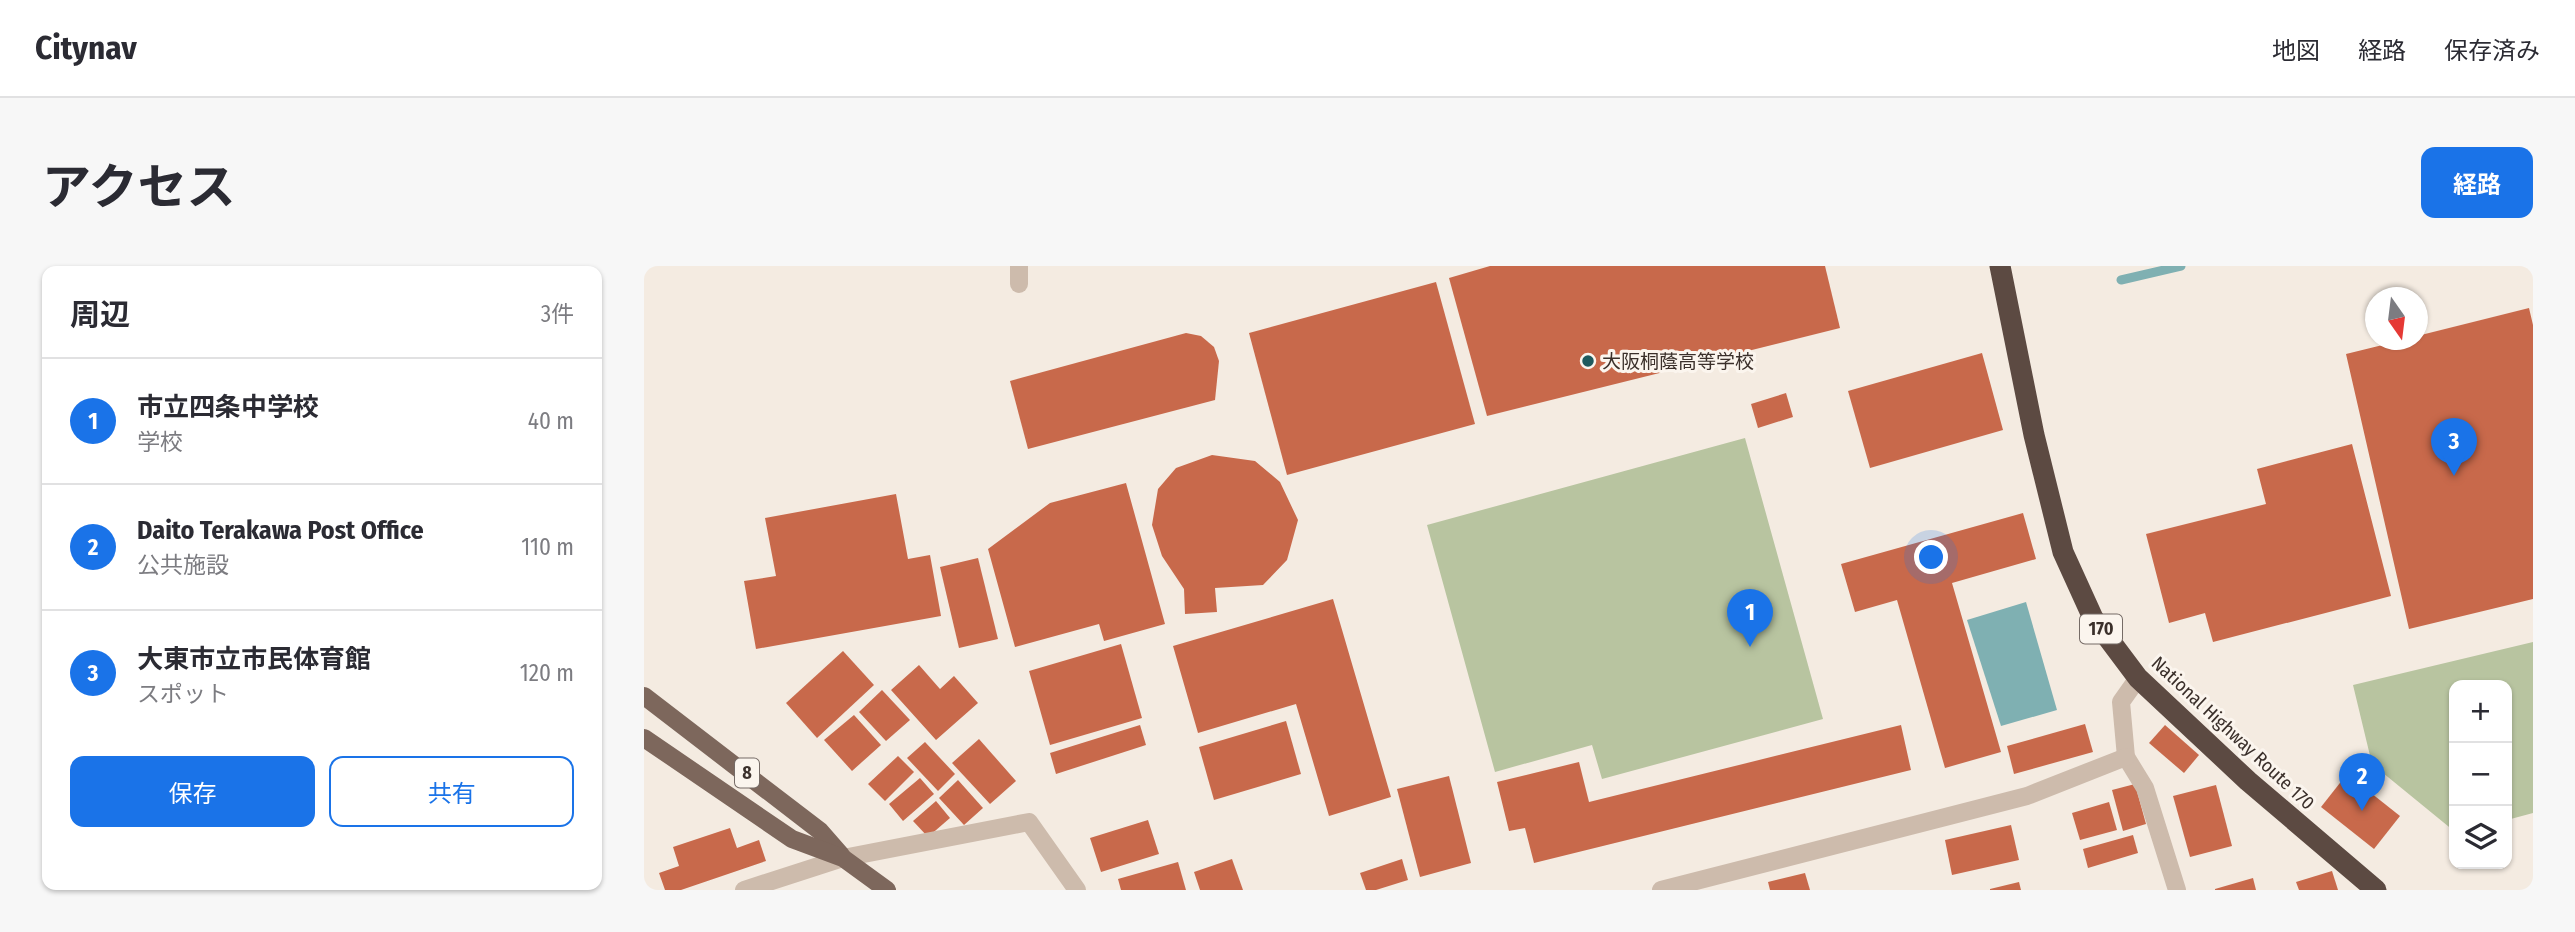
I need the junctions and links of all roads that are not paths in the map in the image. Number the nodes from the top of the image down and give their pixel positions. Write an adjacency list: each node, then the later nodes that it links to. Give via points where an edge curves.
1 (1019, 266): 3 (street)
2 (2000, 266): 4 (highway, National Highway Route 170 / 170, via 2063,552 2093,618)
3 (1018, 284)
4 (2138, 678): 7 (street, via 2121,702); 16 (highway, National Highway Route 170 / 170)
5 (644, 696): 8 (main road, 8, via 820,831)
6 (644, 738): 8 (main road, 8, via 792,839)
7 (2126, 757): 9 (street, via 2027,796); 15 (street, via 2145,788)
8 (843, 858): 10 (street); 11 (main road, 8); 12 (street, via 1029,822)
9 (1739, 871): 13 (street); 14 (street)
10 (744, 890)
11 (887, 890)
12 (1077, 890)
13 (1661, 890)
14 (1743, 890)
15 (2177, 890)
16 (2376, 890)

